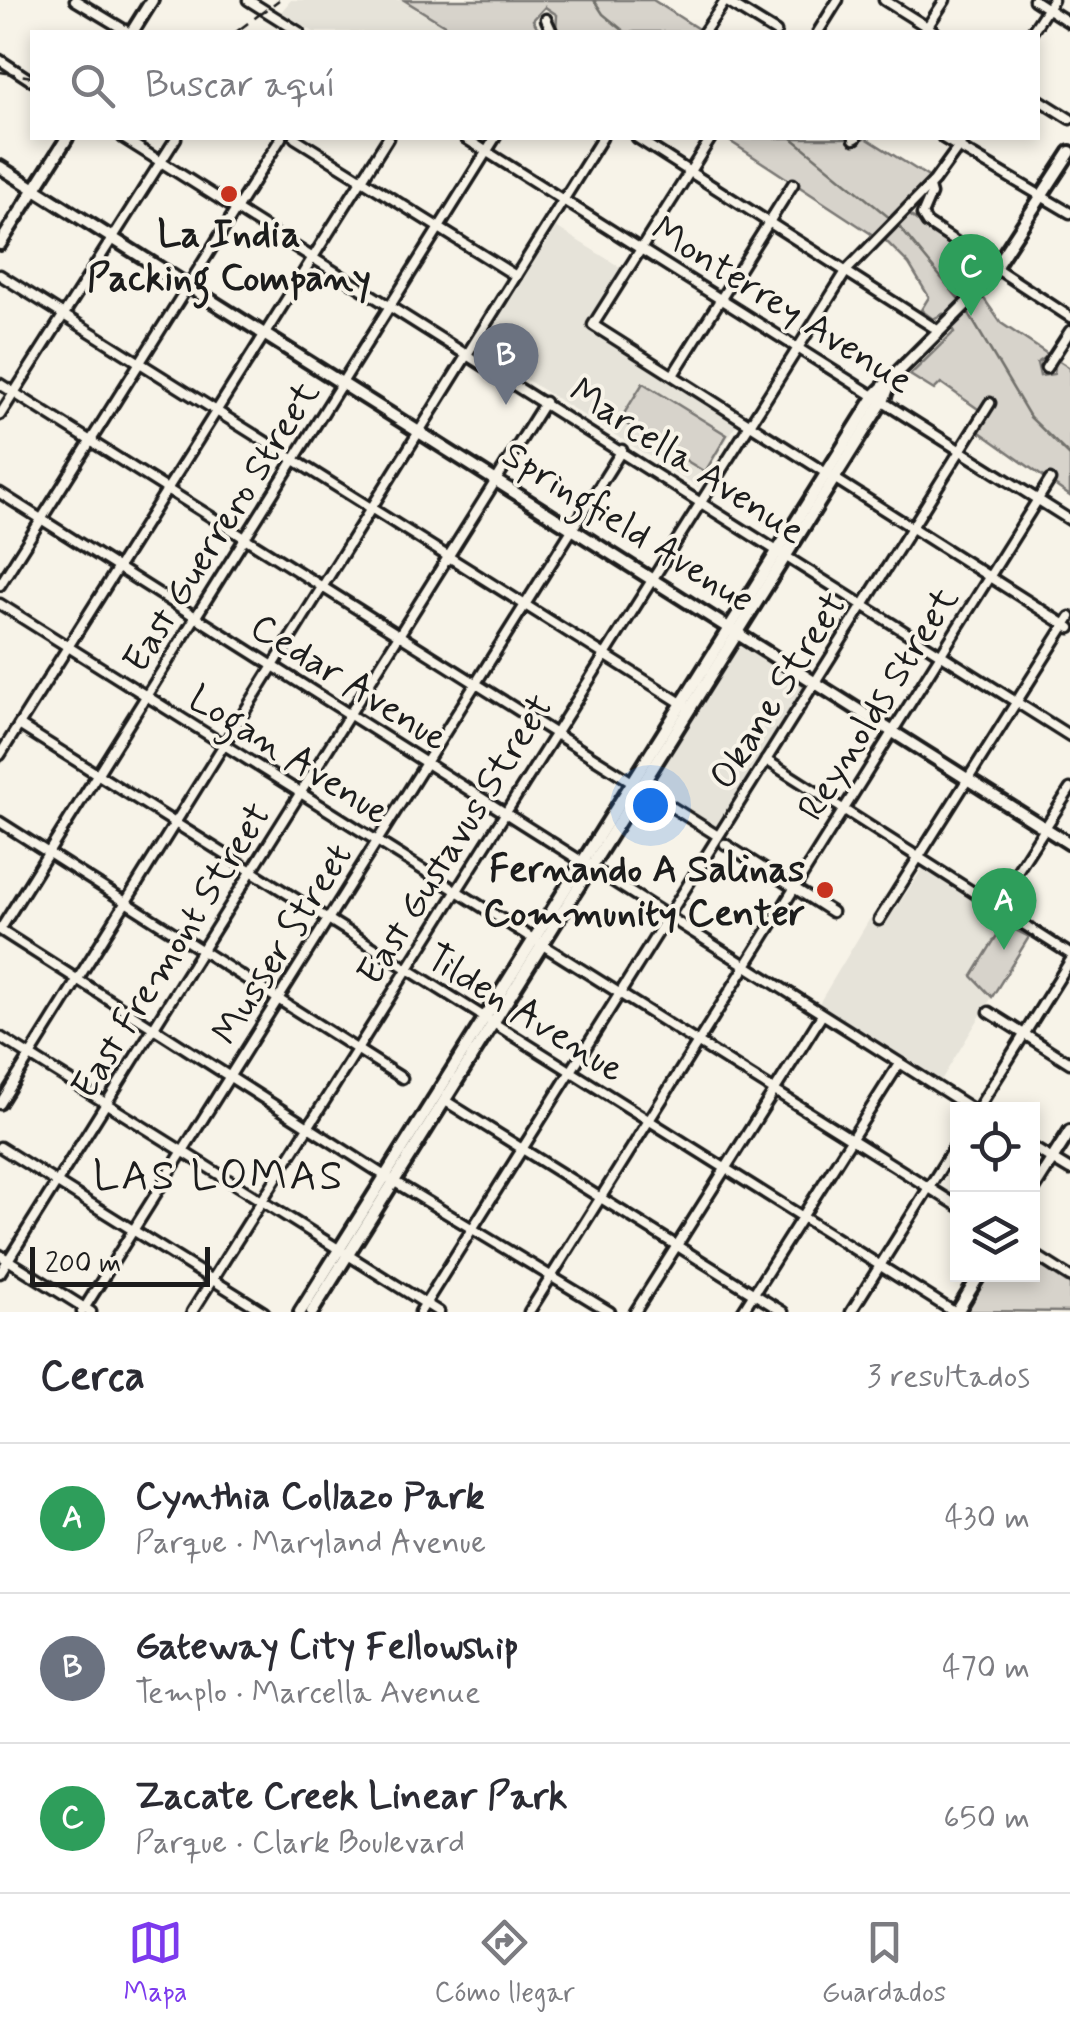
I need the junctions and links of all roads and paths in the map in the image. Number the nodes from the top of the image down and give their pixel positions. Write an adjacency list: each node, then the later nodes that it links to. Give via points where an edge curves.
1 (75, 0): 12 (street)
2 (152, 0): 13 (main road)
3 (248, 0): 14 (street)
4 (725, 0): 16 (street); 17 (street)
5 (838, 0): 18 (street)
6 (884, 0): 19 (street)
7 (944, 0): 20 (street)
8 (1034, 0): 9 (street)
9 (1050, 4): 11 (street); 21 (street)
10 (546, 20): 15 (street)
11 (1070, 22)
12 (127, 30)
13 (131, 30)
14 (296, 30)
15 (551, 30)
16 (705, 30)
17 (773, 30)
18 (819, 30)
19 (927, 30)
20 (929, 30)
21 (1033, 30)
22 (0, 60): 23 (street)
23 (30, 80)
24 (1040, 99): 25 (street)
25 (1070, 119)
26 (65, 140): 48 (main road)
27 (126, 140): 42 (street, Marcella Avenue)
28 (175, 140): 42 (street)
29 (280, 140): 51 (street)
30 (298, 140): 45 (street)
31 (387, 140): 45 (street)
32 (468, 140): 40 (street, Monterrey Avenue)
33 (494, 140): 40 (street, East Guerrero Street)
34 (601, 140): 50 (street)
35 (640, 140): 44 (street)
36 (710, 140): 44 (street)
37 (946, 140): 39 (street)
38 (964, 140): 39 (street, East Gustavus Street)
39 (959, 148): 47 (street, East Gustavus Street); 49 (street)
40 (486, 151): 50 (street, Monterrey Avenue); 54 (street, East Guerrero Street)
41 (1070, 152): 49 (main road)
42 (160, 161): 51 (street, Marcella Avenue); 55 (street)
43 (0, 167): 48 (main road, Springfield Avenue)
44 (690, 171): 53 (street); 57 (street)
45 (362, 178): 54 (street); 58 (street)
46 (793, 184): 53 (street)
47 (929, 188): 59 (street, East Gustavus Street); 60 (street, via 923,219)
48 (34, 189): 55 (main road, Springfield Avenue); 56 (main road)
49 (1041, 197): 52 (street); 60 (main road)
50 (564, 199): 57 (street, Monterrey Avenue); 62 (street)
51 (236, 208): 58 (street, Marcella Avenue); 63 (street)
52 (1070, 213)
53 (770, 221): 59 (street); 64 (street)
54 (439, 228): 62 (street); 65 (street, East Guerrero Street)
55 (112, 237): 63 (main road, Springfield Avenue); 66 (street)
56 (0, 244)
57 (642, 248): 64 (street, Monterrey Avenue); 75 (street, via 593,325)
58 (313, 256): 65 (street, Marcella Avenue); 70 (street)
59 (847, 270): 68 (street); 71 (street, East Gustavus Street)
60 (995, 270): 67 (street); 68 (main road)
61 (0, 275): 66 (street)
62 (516, 276): 72 (street)
63 (188, 285): 70 (main road, Springfield Avenue); 73 (street)
64 (721, 298): 71 (street, Monterrey Avenue); 75 (street)
65 (392, 304): 72 (street, Marcella Avenue); 76 (street, East Guerrero Street)
66 (63, 314): 73 (street); 78 (street)
67 (1070, 317)
68 (943, 328): 79 (main road)
69 (1070, 331): 74 (street)
70 (266, 333): 76 (main road, Springfield Avenue); 82 (street)
71 (797, 346): 79 (street, Monterrey Avenue); 84 (street, East Gustavus Street)
72 (469, 354): 80 (street, Marcella Avenue); 85 (street)
73 (140, 362): 82 (street); 86 (street)
74 (1046, 368)
75 (673, 375): 84 (street)
76 (342, 382): 85 (main road, Springfield Avenue); 89 (street, East Guerrero Street)
77 (0, 384): 78 (street)
78 (14, 392): 83 (street); 86 (street)
79 (880, 397): 87 (street, Monterrey Avenue); 90 (main road)
80 (546, 402): 88 (street, Marcella Avenue); 91 (street, East Fremont Street)
81 (990, 404): 87 (street, Okane Street)
82 (218, 411): 89 (street); 93 (street)
83 (0, 415)
84 (749, 423): 90 (street); 95 (street, East Gustavus Street)
85 (421, 431): 91 (main road, Springfield Avenue); 97 (street)
86 (91, 440): 93 (street); 98 (street)
87 (960, 449): 96 (street, Monterrey Avenue); 101 (street, Okane Street)
88 (622, 450): 95 (street, Marcella Avenue); 100 (street, Musser Street)
89 (296, 460): 97 (street); 102 (street, East Guerrero Street)
90 (831, 475): 101 (street); 103 (main road)
91 (498, 479): 100 (main road, Springfield Avenue); 104 (street, East Fremont Street)
92 (1050, 480): 96 (street, Reynolds Street)
93 (168, 489): 102 (street); 105 (street)
94 (0, 494): 98 (street, Cedar Avenue)
95 (700, 498): 103 (street, Marcella Avenue); 106 (street, East Gustavus Street)
96 (1038, 499): 99 (street, Monterrey Avenue); 107 (street, Reynolds Street)
97 (372, 508): 104 (street); 109 (street)
98 (42, 519): 105 (street, Cedar Avenue); 108 (street)
99 (1070, 520)
100 (574, 526): 106 (main road, Springfield Avenue); 111 (street, Musser Street)
101 (912, 527): 107 (street); 112 (street, Okane Street)
102 (246, 538): 109 (street); 113 (street, East Guerrero Street)
103 (782, 552): 112 (street, Marcella Avenue); 115 (main road)
104 (449, 556): 111 (street); 116 (street, East Fremont Street)
105 (119, 568): 113 (street, Cedar Avenue); 117 (street)
106 (652, 576): 115 (main road, Springfield Avenue); 118 (street, East Gustavus Street)
107 (988, 576): 114 (street); 119 (street, Reynolds Street)
108 (0, 585)
109 (322, 586): 116 (street); 120 (street)
110 (0, 604): 117 (street, Logan Avenue)
111 (525, 604): 118 (street); 122 (street, Musser Street)
112 (863, 604): 119 (street, Marcella Avenue); 121 (street, Okane Street)
113 (196, 616): 120 (street, Cedar Avenue); 123 (street, East Guerrero Street)
114 (1068, 623): 124 (street)
115 (735, 628): 121 (main road, Springfield Avenue); 125 (main road)
116 (400, 635): 122 (street); 126 (street, East Fremont Street)
117 (69, 648): 123 (street, Logan Avenue); 127 (street)
118 (602, 653): 125 (street); 129 (street, East Gustavus Street)
119 (940, 654): 124 (street, Marcella Avenue); 128 (street, Reynolds Street)
120 (273, 665): 126 (street, Cedar Avenue); 131 (street)
121 (816, 680): 128 (main road, Springfield Avenue); 133 (street, Okane Street)
122 (476, 683): 129 (street); 134 (street, Musser Street)
123 (146, 696): 131 (street, Logan Avenue); 135 (street, East Guerrero Street)
124 (1017, 702): 130 (street, Marcella Avenue); 136 (street)
125 (686, 706): 137 (main road)
126 (350, 714): 134 (street, Cedar Avenue); 139 (street, East Fremont Street)
127 (19, 726): 132 (street); 135 (street, Tilden Avenue)
128 (893, 730): 136 (main road, Springfield Avenue); 140 (street, Reynolds Street)
129 (553, 732): 137 (street); 141 (street, East Gustavus Street)
130 (1070, 736)
131 (222, 744): 139 (street, Logan Avenue); 143 (street)
132 (0, 755)
133 (766, 760): 140 (street); 145 (street, Okane Street)
134 (426, 762): 141 (street, Cedar Avenue); 146 (street, Musser Street)
135 (97, 775): 143 (street, Tilden Avenue); 148 (street, East Guerrero Street)
136 (968, 779): 144 (main road, Springfield Avenue); 149 (street)
137 (636, 785): 145 (street); 150 (main road)
138 (1070, 789): 144 (street)
139 (300, 793): 146 (street, Logan Avenue); 151 (street, East Fremont Street)
140 (843, 808): 149 (street); 152 (street, Reynolds Street)
141 (504, 812): 150 (street, Cedar Avenue); 153 (street, East Gustavus Street)
142 (0, 822): 148 (street)
143 (173, 823): 151 (street, Tilden Avenue); 154 (street)
144 (1045, 828): 147 (main road, Springfield Avenue); 155 (street)
145 (722, 840): 152 (street); 157 (street, Okane Street)
146 (377, 842): 153 (street, Logan Avenue); 158 (street, Musser Street)
147 (1070, 844)
148 (49, 852): 154 (street); 160 (street, East Guerrero Street)
149 (920, 857): 155 (street); 159 (street)
150 (587, 864): 157 (street, Cedar Avenue); 161 (main road)
151 (251, 872): 158 (street, Tilden Avenue); 162 (street, East Fremont Street)
152 (794, 888): 156 (street); 164 (street, Reynolds Street)
153 (454, 890): 161 (street, Logan Avenue); 165 (street, East Gustavus Street)
154 (125, 900): 162 (street); 166 (street)
155 (995, 906): 163 (street)
156 (832, 912)
157 (668, 916): 164 (street, Cedar Avenue); 167 (street, Okane Street)
158 (328, 920): 165 (street, Tilden Avenue); 168 (street, Musser Street)
159 (879, 920)
160 (0, 930): 166 (street)
161 (538, 943): 167 (street, Logan Avenue); 171 (main road)
162 (202, 950): 168 (street); 172 (street, East Fremont Street)
163 (1070, 957): 173 (street)
164 (746, 965): 170 (street, Cedar Avenue); 175 (street, Reynolds Street)
165 (405, 969): 171 (street, Tilden Avenue); 176 (street, East Gustavus Street)
166 (75, 978): 172 (street); 177 (street)
167 (619, 994): 175 (street, Logan Avenue); 180 (street, Okane Street)
168 (278, 999): 176 (street); 181 (street, Musser Street)
169 (989, 1012): 173 (street)
170 (822, 1014): 179 (street, Cedar Avenue); 183 (street)
171 (488, 1021): 180 (street, Tilden Avenue); 184 (main road)
172 (153, 1028): 181 (street); 188 (street, East Fremont Street)
173 (1024, 1034): 178 (street); 186 (street)
174 (0, 1037): 177 (street)
175 (698, 1043): 183 (street, Logan Avenue); 189 (street, Reynolds Street)
176 (355, 1049): 182 (street); 190 (street, East Gustavus Street)
177 (30, 1056): 187 (street); 188 (street)
178 (1070, 1063)
179 (899, 1064): 185 (street, Cedar Avenue); 192 (street)
180 (570, 1072): 189 (street, Tilden Avenue); 194 (street, Okane Street)
181 (230, 1076): 190 (street); 195 (street, Musser Street)
182 (402, 1078)
183 (774, 1090): 192 (street, Logan Avenue); 199 (street)
184 (440, 1098): 194 (street); 201 (main road)
185 (963, 1102)
186 (981, 1102)
187 (0, 1104)
188 (106, 1104): 195 (street); 203 (street, East Fremont Street)
189 (648, 1121): 199 (street, Tilden Avenue); 205 (street, Reynolds Street)
190 (308, 1126): 201 (street); 206 (street, East Gustavus Street)
191 (1070, 1132): 198 (main road)
192 (851, 1139): 204 (street, Logan Avenue); 208 (street)
193 (0, 1147): 203 (street)
194 (522, 1149): 205 (street); 209 (street, Okane Street)
195 (183, 1151): 206 (street); 210 (street, Musser Street)
196 (1040, 1152): 198 (street)
197 (950, 1154): 204 (street)
198 (1052, 1160): 200 (street); 202 (main road)
199 (724, 1169): 208 (street, Tilden Avenue); 211 (street)
200 (1070, 1170)
201 (391, 1177): 209 (street); 212 (main road)
202 (1040, 1179)
203 (56, 1183): 210 (street); 213 (street, East Fremont Street)
204 (928, 1188): 207 (street, Logan Avenue); 215 (street)
205 (600, 1198): 211 (street); 217 (street, Reynolds Street)
206 (262, 1200): 212 (street); 219 (street, East Gustavus Street)
207 (950, 1201)
208 (802, 1217): 215 (street, Tilden Avenue); 221 (street)
209 (473, 1226): 217 (street); 222 (street, Okane Street)
210 (133, 1231): 219 (street); 223 (street, Musser Street)
211 (676, 1246): 221 (street); 232 (street)
212 (343, 1252): 222 (street); 226 (main road); 227 (main road)
213 (4, 1257): 216 (street, East Fremont Street); 223 (street)
214 (1040, 1259): 218 (street)
215 (880, 1266): 235 (street); 236 (street, Tilden Avenue)
216 (0, 1273)
217 (552, 1276): 230 (street, Reynolds Street); 231 (street)
218 (1070, 1277)
219 (212, 1280): 224 (street, East Gustavus Street); 225 (street)
220 (975, 1282): 236 (main road)
221 (754, 1294): 233 (street); 234 (street)
222 (425, 1303): 228 (street, Okane Street); 229 (street)
223 (86, 1311)
224 (192, 1312)
225 (264, 1312)
226 (300, 1312)
227 (312, 1312)
228 (420, 1312)
229 (440, 1312)
230 (529, 1312)
231 (610, 1312)
232 (634, 1312)
233 (742, 1312)
234 (783, 1312)
235 (851, 1312)
236 (956, 1312)

